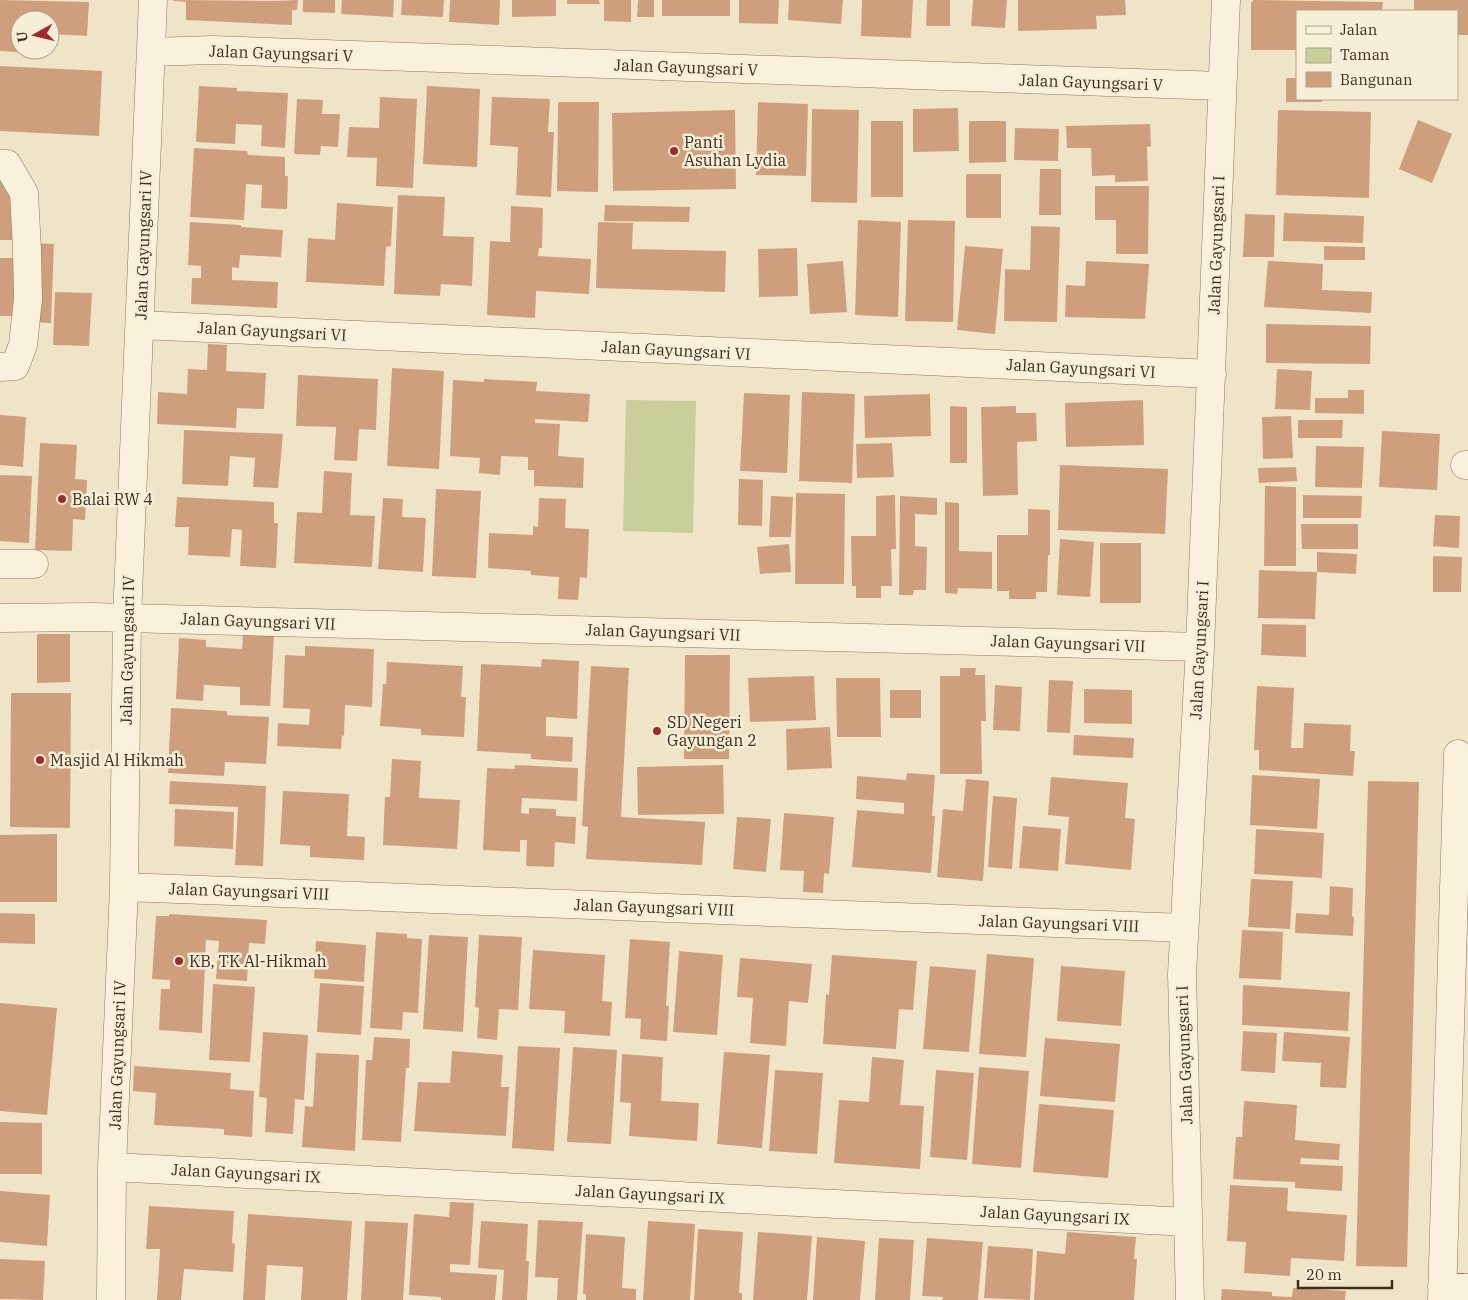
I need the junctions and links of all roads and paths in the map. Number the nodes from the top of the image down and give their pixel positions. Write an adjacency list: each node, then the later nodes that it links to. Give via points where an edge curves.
1 (153, 0): 3 (street, Jalan Gayungsari IV)
2 (1226, 0): 4 (street, Jalan Gayungsari I)
3 (150, 52): 4 (street, Jalan Gayungsari V, via 223,50); 6 (street, Jalan Gayungsari IV)
4 (1222, 86): 8 (street, Jalan Gayungsari I)
5 (0, 164): 7 (street, via 7,164 24,193 28,299 23,345 16,366)
6 (140, 326): 8 (street, Jalan Gayungsari VI); 12 (street, Jalan Gayungsari IV)
7 (0, 367)
8 (1212, 374): 13 (street, Jalan Gayungsari I)
9 (0, 564): 10 (street)
10 (34, 564)
11 (0, 618): 12 (street, Jalan Gayungsari VII)
12 (127, 618): 13 (street, Jalan Gayungsari VII); 16 (street, Jalan Gayungsari IV)
13 (1200, 647): 17 (street, Jalan Gayungsari I)
14 (1458, 754): 15 (street)
15 (1462, 849): 20 (street)
16 (124, 887): 17 (street, Jalan Gayungsari VIII); 18 (street, Jalan Gayungsari IV)
17 (1184, 928): 19 (street, Jalan Gayungsari I, via 1182,974)
18 (112, 1167): 19 (street, Jalan Gayungsari IX); 21 (street, Jalan Gayungsari IV)
19 (1188, 1222): 22 (street, Jalan Gayungsari I)
20 (1450, 1291)
21 (111, 1300)
22 (1190, 1300)

